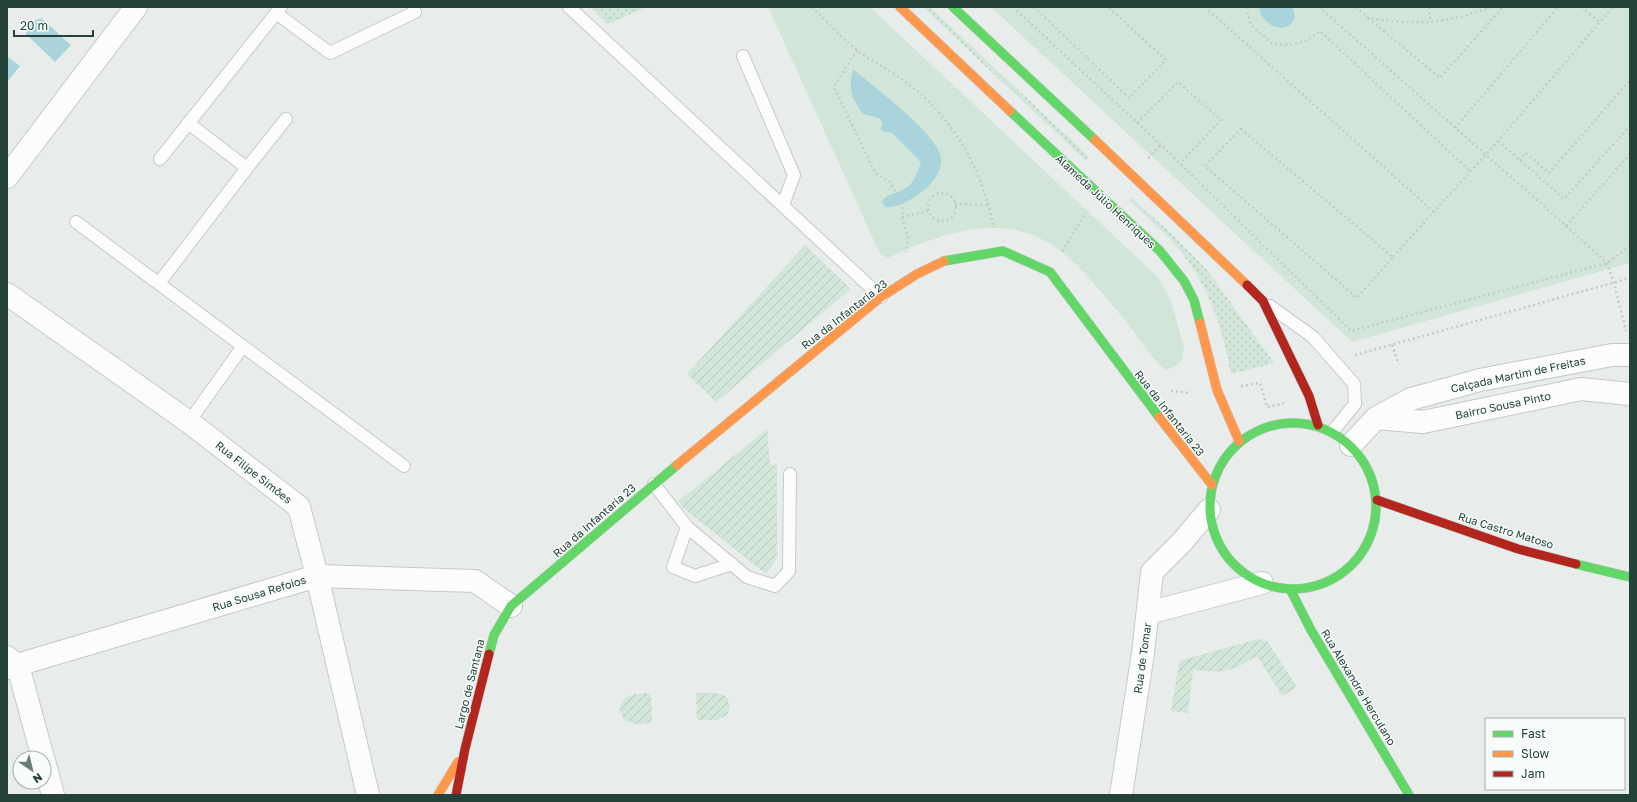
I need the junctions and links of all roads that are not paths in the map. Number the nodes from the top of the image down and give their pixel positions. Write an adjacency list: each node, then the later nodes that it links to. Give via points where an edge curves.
1 (136, 7): 12 (street)
2 (569, 7): 13 (lane)
3 (900, 7): 26 (main road, Alameda Júlio Henriques, via 1160,251 1184,282 1194,300 1217,390)
4 (953, 7): 18 (main road)
5 (278, 10): 6 (lane, via 330,53); 9 (lane)
6 (415, 12)
7 (744, 56): 13 (lane, via 794,175)
8 (286, 119): 11 (lane)
9 (188, 123): 10 (lane); 11 (lane)
10 (160, 159)
11 (247, 168): 15 (lane)
12 (7, 177)
13 (783, 205): 17 (lane)
14 (76, 222): 15 (lane)
15 (159, 283): 19 (lane)
16 (7, 294): 23 (street, Rua Filipe Simões)
17 (881, 297): 30 (main road, Rua da Infantaria 23); 31 (main road, Rua da Infantaria 23, via 917,274 944,261 1003,251 1050,272 1139,393)
18 (1263, 301): 24 (main road, via 1309,396); 25 (lane, via 1313,337 1354,384 1355,404)
19 (244, 346): 23 (lane); 28 (lane)
20 (1629, 347): 22 (street, Calçada Martim de Freitas, via 1612,355 1480,380 1411,399)
21 (1630, 394): 22 (street, Bairro Sousa Pinto, via 1581,389 1423,422)
22 (1376, 418): 27 (street, Calçada Martim de Freitas)
23 (189, 422): 36 (street, Rua Filipe Simões, via 299,507)
24 (1318, 425): 25 (main road); 26 (main road, via 1292,425 1266,431)
25 (1333, 432): 27 (main road)
26 (1239, 442): 31 (main road, via 1222,461)
27 (1351, 445): 32 (main road, via 1367,467)
28 (404, 466)
29 (790, 474): 35 (lane, via 790,571 775,586 747,577)
30 (654, 484): 34 (lane); 40 (main road, Rua da Infantaria 23)
31 (1212, 485): 33 (main road)
32 (1377, 500): 37 (main road, Rua Castro Matoso, via 1518,549); 39 (main road, via 1375,523 1367,545 1354,563 1335,578 1313,586)
33 (1209, 510): 38 (main road, via 1214,533 1225,554 1241,571); 41 (street, via 1152,572)
34 (687, 527): 35 (lane); 35 (lane, via 673,567 695,576)
35 (732, 564)
36 (317, 576): 40 (street, Rua Sousa Refoios, via 475,581); 42 (street, Rua Sousa Refoios); 45 (street, Rua Filipe Simões)
37 (1630, 577)
38 (1262, 583): 39 (main road); 41 (street, Rua de Tomar)
39 (1290, 589): 49 (main road, Rua Alexandre Herculano, via 1311,630)
40 (511, 606): 43 (main road, Largo de Santana, via 494,635)
41 (1148, 613): 48 (street, Rua de Tomar)
42 (11, 664): 44 (street)
43 (466, 749): 46 (main road, Largo de Santana); 47 (main road, Largo de Santana)
44 (41, 750)
45 (368, 795)
46 (438, 795)
47 (456, 795)
48 (1121, 795)
49 (1409, 795)

